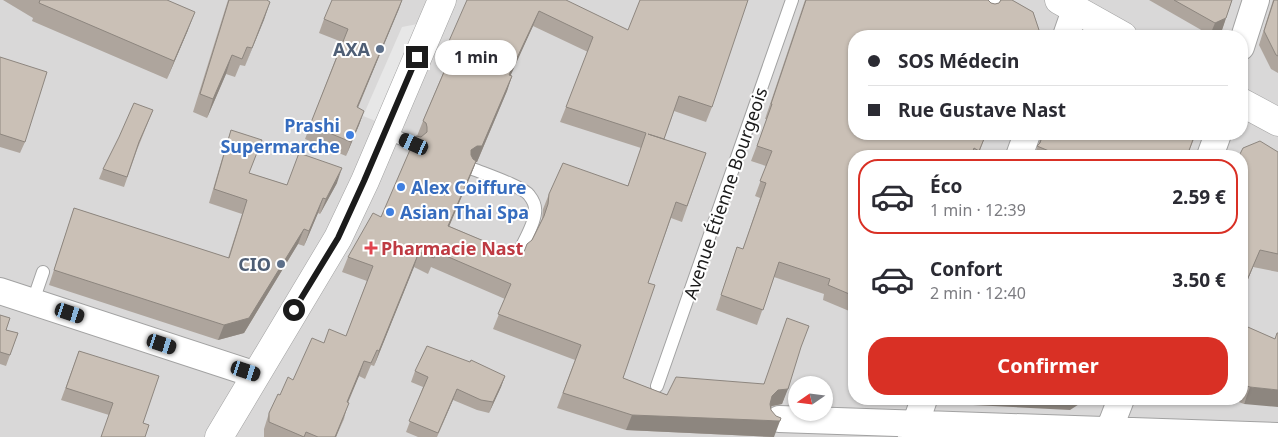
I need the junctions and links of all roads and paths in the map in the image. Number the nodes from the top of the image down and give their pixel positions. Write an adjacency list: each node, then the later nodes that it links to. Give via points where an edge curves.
1 (442, 0): 10 (street)
2 (792, 0): 18 (lane, Avenue Étienne Bourgeois)
3 (1256, 0): 7 (street)
4 (1067, 5): 5 (street); 6 (street)
5 (1066, 30)
6 (1112, 30)
7 (1246, 30)
8 (1248, 106): 9 (street)
9 (1278, 122)
10 (385, 132): 11 (lane); 17 (street, via 338,238)
11 (414, 144)
12 (473, 169): 13 (lane, via 529,194 534,203 533,222)
13 (519, 252)
14 (43, 272): 16 (lane)
15 (0, 291): 16 (street)
16 (33, 301): 17 (street)
17 (256, 375): 25 (street)
18 (657, 386)
19 (922, 405): 22 (street)
20 (1118, 405): 23 (street)
21 (779, 418): 22 (street)
22 (913, 430): 23 (street)
23 (1109, 430): 24 (street)
24 (1278, 436)
25 (219, 437)

